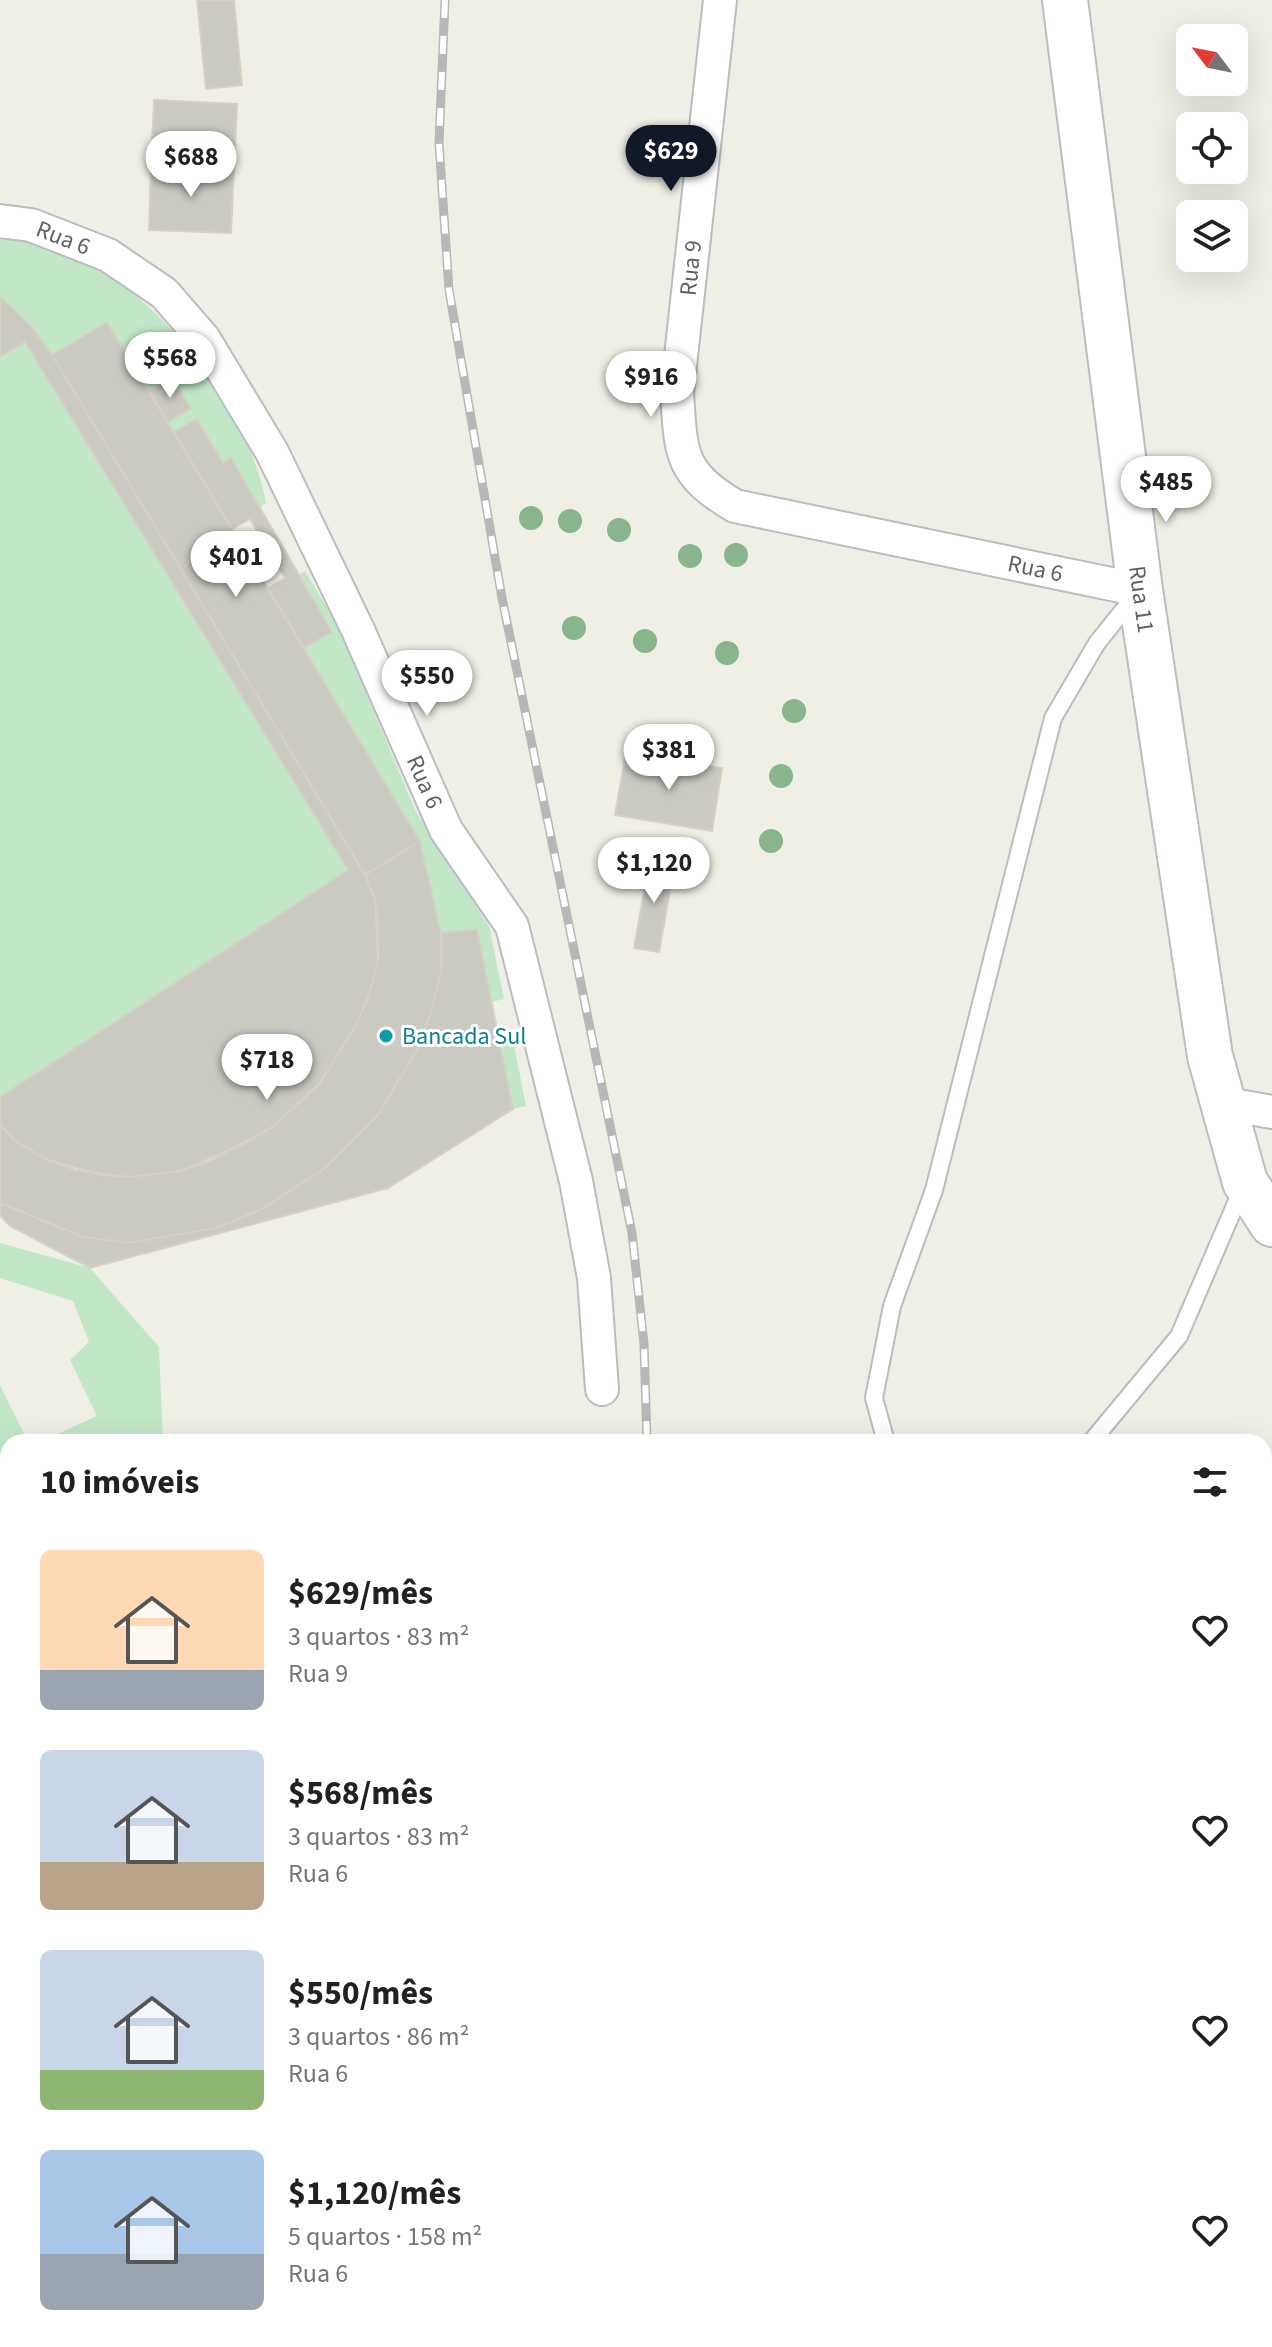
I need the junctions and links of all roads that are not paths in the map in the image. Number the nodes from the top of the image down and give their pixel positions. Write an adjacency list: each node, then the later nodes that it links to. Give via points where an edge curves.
1 (720, 0): 4 (street, Rua 9, via 677,393)
2 (1065, 0): 5 (street, Rua 11)
3 (0, 221): 10 (street, Rua 6, via 31,225 108,255 164,293 204,339 272,452 446,830 512,926 576,1181 594,1278)
4 (680, 441): 5 (street, Rua 6, via 690,470 707,490 735,506)
5 (1140, 590): 6 (street, Rua 11); 11 (lane, via 1097,643 1053,718 934,1190 892,1306 874,1398)
6 (1221, 1103): 7 (street); 8 (street, Rua 11)
7 (1272, 1112)
8 (1245, 1182): 9 (street, Rua 11); 12 (lane, via 1179,1336)
9 (1272, 1224)
10 (602, 1389)
11 (884, 1434)
12 (1098, 1434)

